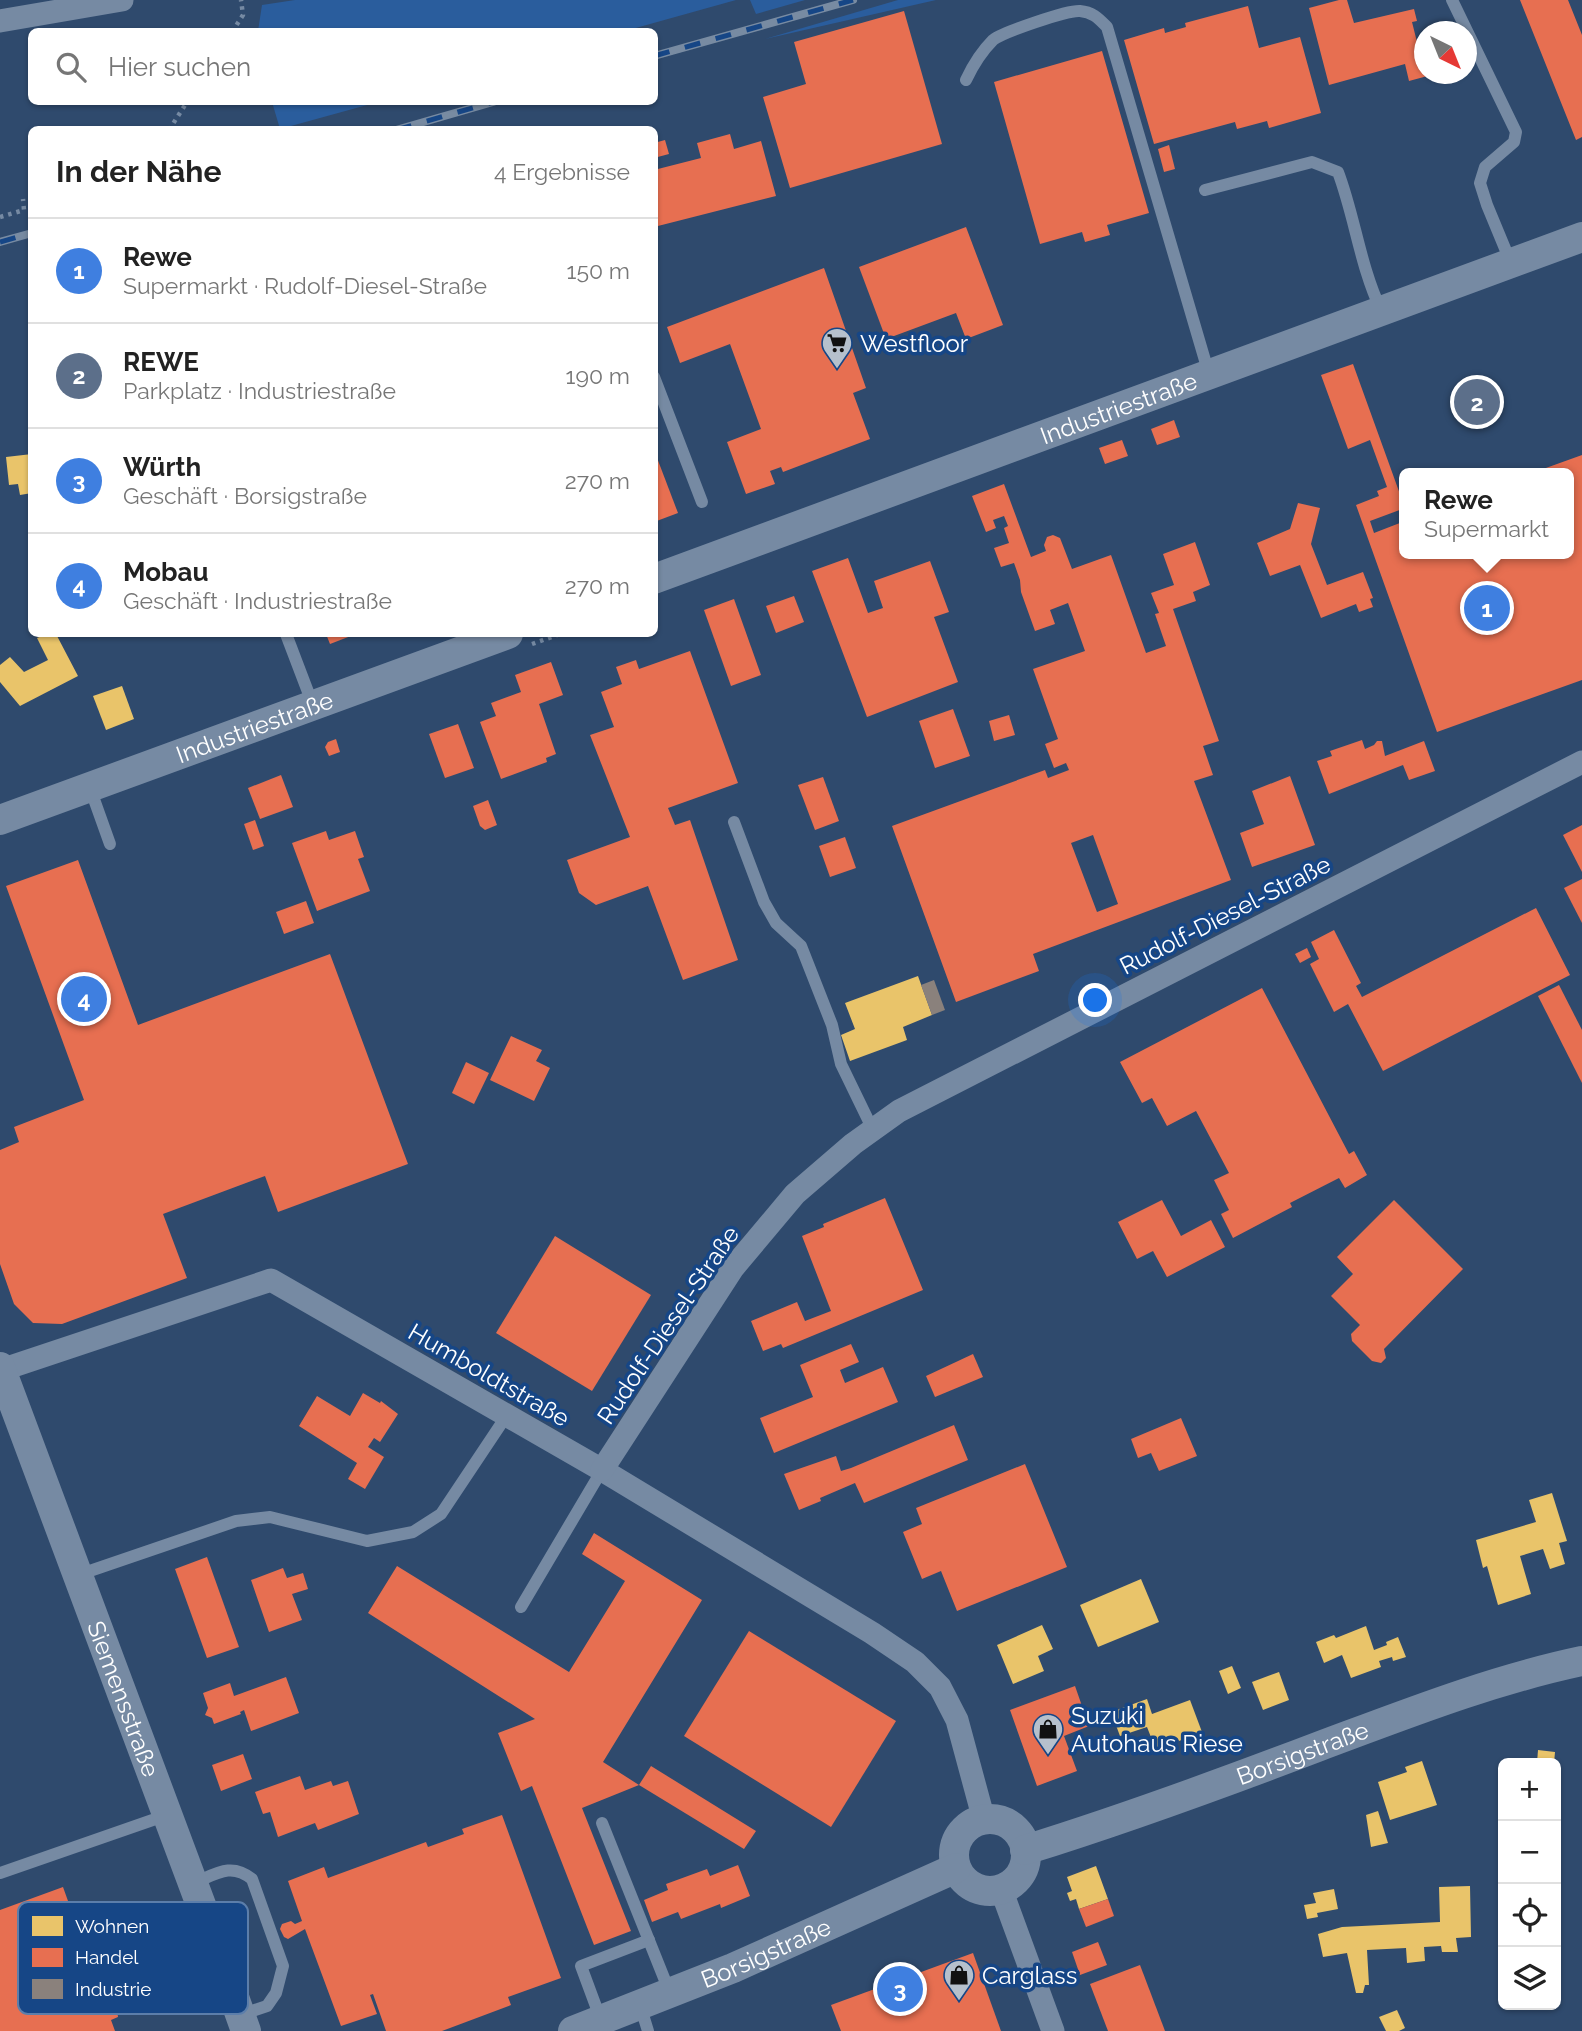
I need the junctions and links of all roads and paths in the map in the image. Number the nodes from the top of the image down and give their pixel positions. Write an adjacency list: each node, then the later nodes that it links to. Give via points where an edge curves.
1 (122, 0): 4 (street)
2 (241, 0): 5 (path, via 243,15)
3 (1452, 0): 13 (lane, via 1516,132 1514,142 1485,167 1480,183)
4 (0, 21)
5 (235, 28)
6 (966, 80): 15 (lane, via 995,38 1019,27 1078,11 1095,15 1107,27)
7 (185, 105): 8 (path)
8 (172, 126)
9 (1205, 190): 14 (lane, via 1312,162 1338,172)
10 (23, 199): 11 (path, via 24,210)
11 (0, 217)
12 (1582, 237): 13 (street, Industriestraße)
13 (1511, 263): 14 (street, Industriestraße)
14 (1381, 311): 15 (street, Industriestraße)
15 (1209, 374): 18 (street, Industriestraße)
16 (658, 387): 17 (lane)
17 (702, 502)
18 (658, 578)
19 (287, 637): 21 (lane)
20 (500, 637): 21 (street, Industriestraße)
21 (313, 705): 23 (street, Industriestraße)
22 (1582, 762): 27 (street, Rudolf-Diesel-Straße, via 899,1111)
23 (89, 787): 24 (street, Industriestraße); 26 (lane)
24 (0, 820)
25 (734, 822): 27 (lane, via 764,902 776,923 802,946 832,1025 841,1064)
26 (110, 844)
27 (873, 1130): 30 (street, Rudolf-Diesel-Straße, via 795,1195 733,1268)
28 (1, 1368): 29 (street, Humboldtstraße, via 271,1280); 31 (street, Siemensstraße)
29 (508, 1415): 30 (street, Humboldtstraße); 31 (lane, via 441,1514 413,1532 368,1541 271,1517 236,1521)
30 (602, 1470): 32 (lane); 35 (street, Humboldtstraße, via 915,1662 940,1687 957,1720)
31 (78, 1575): 34 (street, Siemensstraße)
32 (520, 1607)
33 (1582, 1661): 37 (street, Borsigstraße, via 1452,1697)
34 (168, 1815): 39 (lane); 40 (street, Siemensstraße)
35 (984, 1820): 37 (street, via 1006,1823); 38 (street, via 965,1829 959,1838)
36 (602, 1823): 43 (lane)
37 (1025, 1850): 41 (street, via 1020,1874)
38 (956, 1868): 41 (street, via 970,1885); 44 (street, Borsigstraße)
39 (0, 1873)
40 (193, 1883): 42 (street, Siemensstraße); 47 (lane, via 228,1870 252,1878 279,1951 283,1966 276,1993 267,2006)
41 (1001, 1889): 49 (street)
42 (200, 1902)
43 (649, 1940): 44 (lane); 46 (lane, via 581,1966)
44 (670, 1993): 45 (street, Borsigstraße)
45 (644, 2018): 46 (street, Borsigstraße)
46 (601, 2020): 48 (street, Borsigstraße)
47 (243, 2023)
48 (573, 2031)
49 (1053, 2031)

